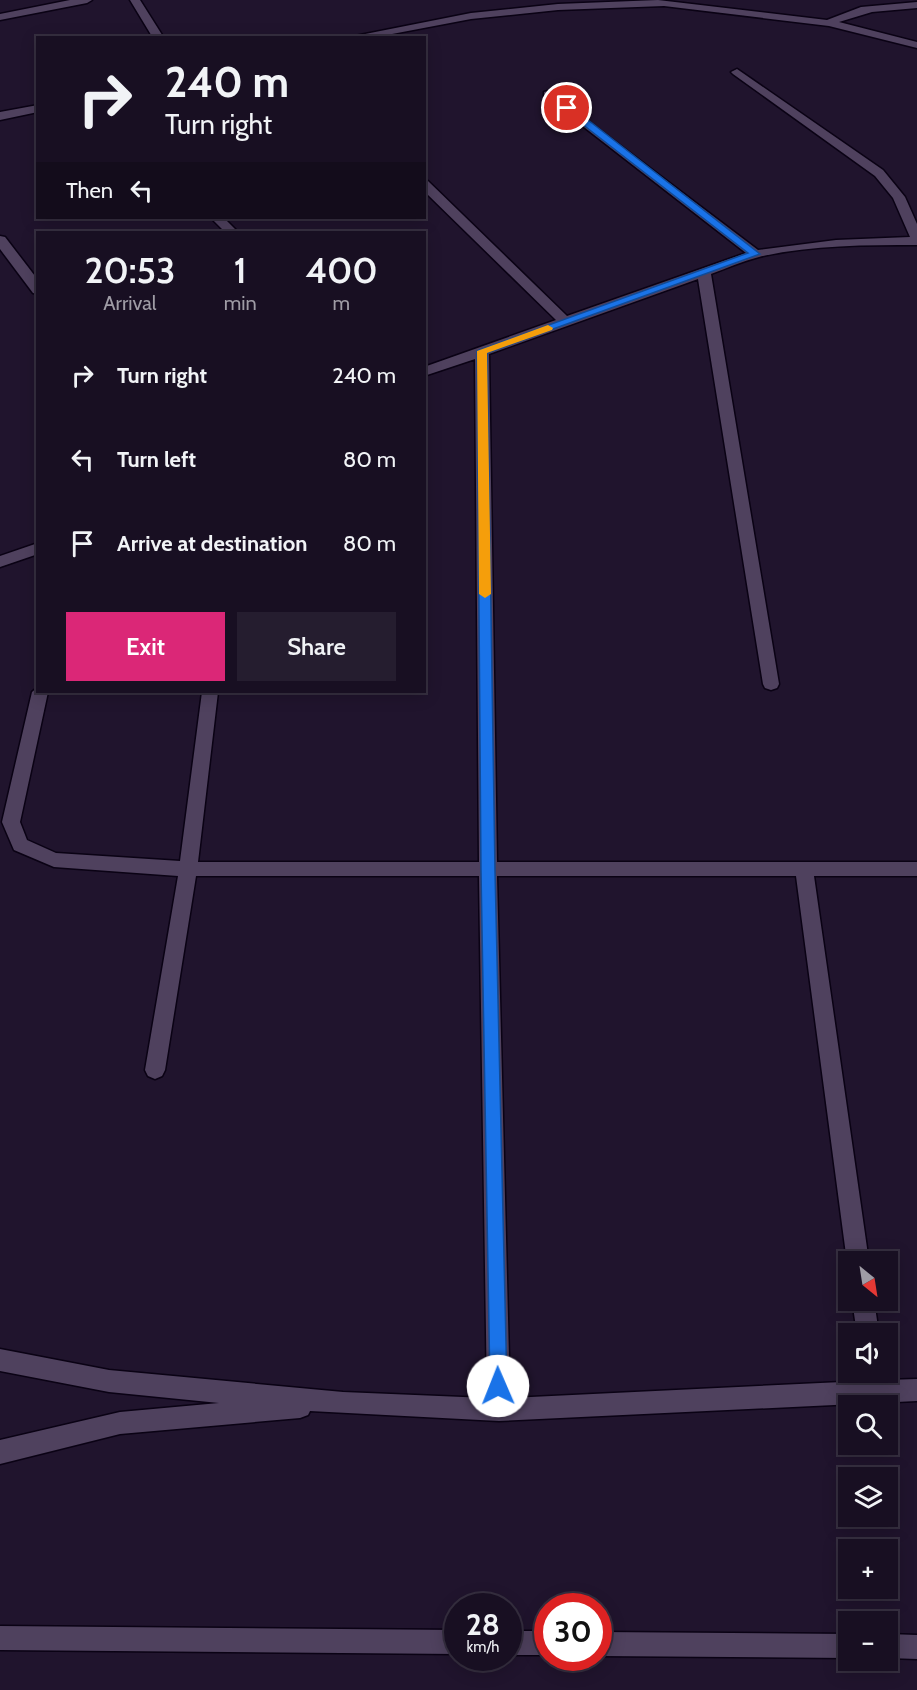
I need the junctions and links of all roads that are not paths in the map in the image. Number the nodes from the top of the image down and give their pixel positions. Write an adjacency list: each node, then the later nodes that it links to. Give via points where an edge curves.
1 (87, 0): 4 (street)
2 (135, 0): 6 (street)
3 (917, 5): 5 (street, via 865,7)
4 (0, 17)
5 (829, 23): 7 (street, via 664,3 558,7 471,16); 8 (street)
6 (158, 36)
7 (362, 36)
8 (917, 45)
9 (737, 72): 17 (street, via 879,173 898,197)
10 (548, 93): 18 (street)
11 (36, 108): 12 (street)
12 (0, 116)
13 (426, 186): 21 (street)
14 (218, 219): 15 (street)
15 (230, 231)
16 (0, 240): 20 (street)
17 (917, 240): 18 (street, via 840,242)
18 (755, 254): 19 (street)
19 (704, 272): 21 (street); 26 (street)
20 (36, 287)
21 (565, 322): 22 (street)
22 (482, 351): 23 (street); 32 (street)
23 (426, 371)
24 (36, 549): 25 (street)
25 (0, 562)
26 (771, 684)
27 (40, 693): 29 (street, via 11,822 20,845 54,860)
28 (210, 693): 29 (street)
29 (188, 868): 32 (street); 33 (street)
30 (804, 869): 31 (street); 32 (street); 34 (street)
31 (917, 869)
32 (488, 871): 40 (street)
33 (155, 1071)
34 (856, 1251)
35 (0, 1360): 39 (street, via 109,1381)
36 (861, 1383): 40 (street)
37 (879, 1383): 38 (street)
38 (917, 1390)
39 (343, 1403): 40 (street); 41 (street, via 120,1423)
40 (499, 1410)
41 (0, 1452)
42 (0, 1638): 43 (street)
43 (444, 1642)
44 (612, 1644): 45 (street)
45 (838, 1646)
46 (898, 1647): 47 (street)
47 (917, 1647)

